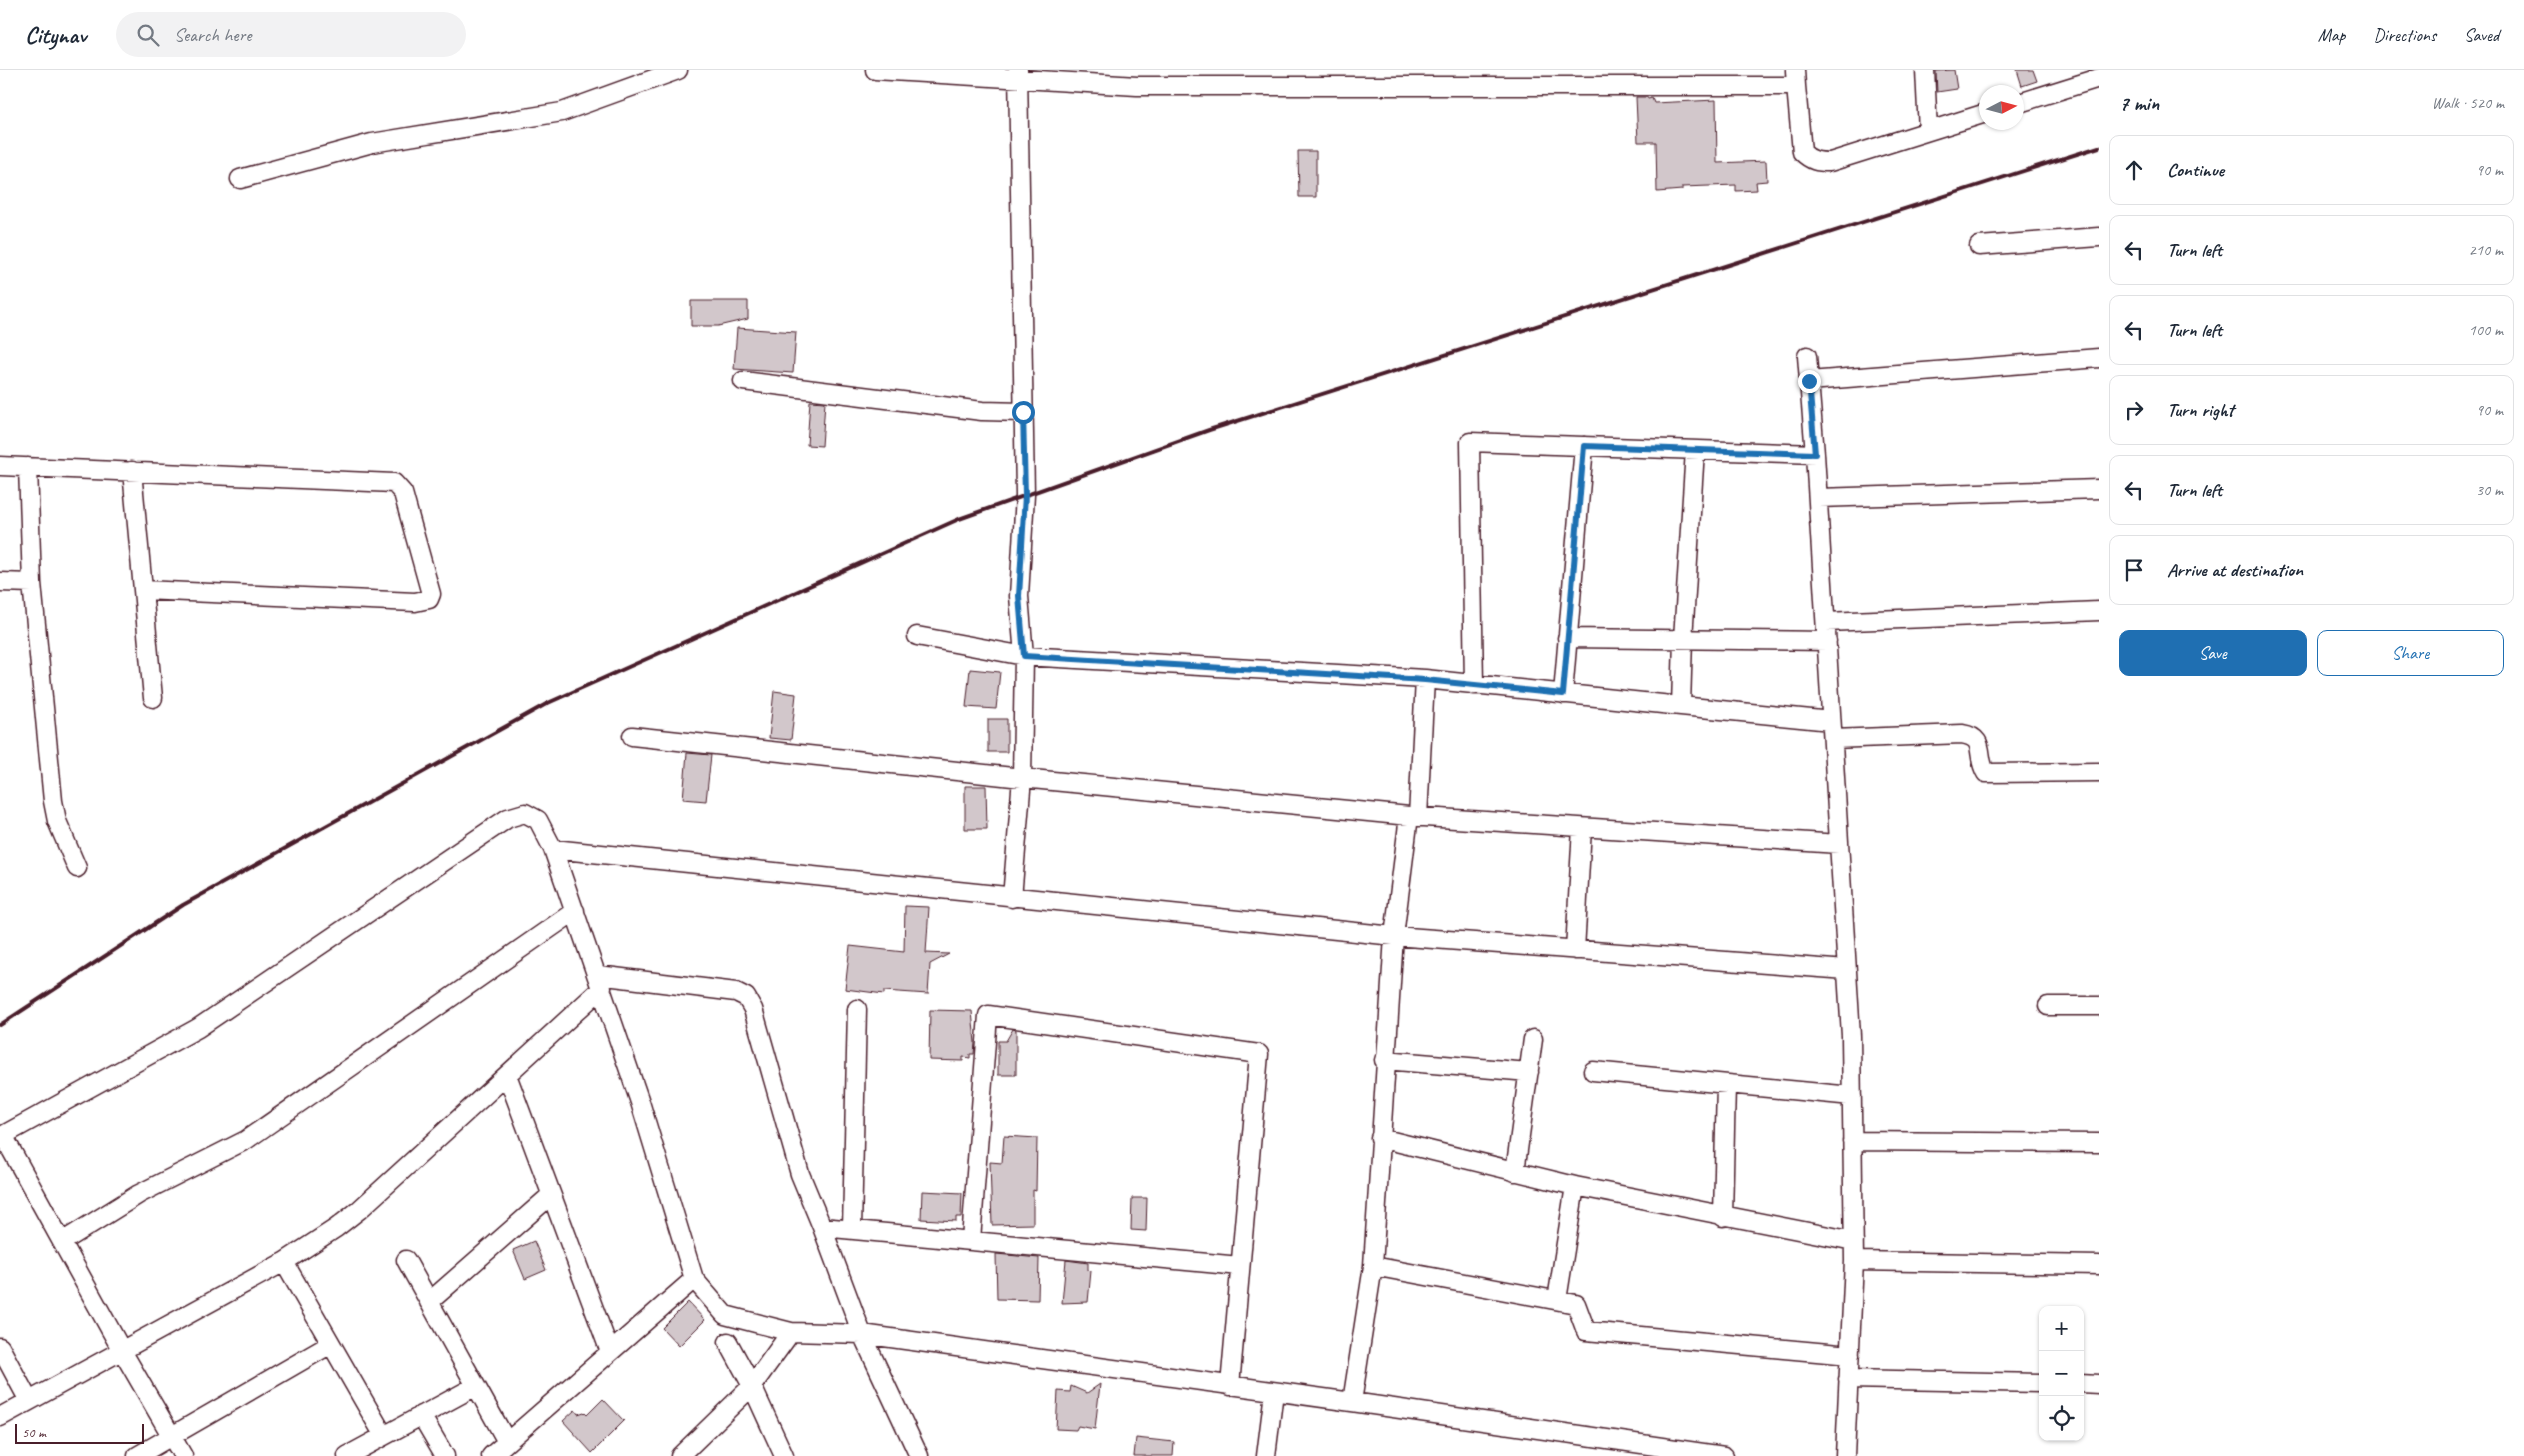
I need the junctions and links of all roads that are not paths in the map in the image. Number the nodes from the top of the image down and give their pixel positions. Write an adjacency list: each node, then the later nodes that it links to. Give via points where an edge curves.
1 (678, 70): 10 (street, via 562,112 372,143)
2 (875, 70): 4 (street)
3 (1925, 70): 9 (street)
4 (1018, 74): 5 (street, via 1137,86); 17 (street)
5 (1795, 78): 9 (street, via 1802,152 1810,160 1830,162)
6 (2099, 78): 7 (street)
7 (2024, 101)
8 (1979, 115): 9 (street)
9 (1928, 131)
10 (240, 179)
11 (2099, 237): 12 (street)
12 (1979, 246)
13 (1807, 356): 16 (street)
14 (2099, 358): 16 (street)
15 (743, 381): 17 (street, via 982,411)
16 (1809, 381): 20 (street)
17 (1023, 412): 35 (street, via 1025,495 1019,596)
18 (1584, 446): 19 (street); 32 (street); 37 (street, via 1470,442)
19 (1696, 450): 20 (street); 33 (street)
20 (1815, 454): 25 (street)
21 (0, 466): 22 (street)
22 (28, 467): 23 (street); 27 (street)
23 (132, 471): 28 (street); 28 (street, via 394,483 403,493 431,594 429,599 415,602)
24 (2099, 488): 25 (street)
25 (1818, 498): 30 (street)
26 (0, 582): 27 (street)
27 (32, 583): 50 (street, via 53,801 57,821)
28 (143, 590): 39 (street)
29 (2099, 611): 30 (street)
30 (1826, 622): 34 (street)
31 (917, 636): 35 (street)
32 (1567, 638): 33 (street); 38 (street)
33 (1683, 639): 34 (street); 40 (street)
34 (1827, 641): 41 (street)
35 (1024, 656): 36 (street); 45 (street)
36 (1425, 680): 37 (street); 46 (street)
37 (1474, 685): 38 (street)
38 (1563, 694): 40 (street)
39 (152, 698)
40 (1681, 706): 41 (street)
41 (1831, 721): 43 (street)
42 (632, 736): 45 (street)
43 (1833, 739): 44 (street, via 1962,734 1972,736 1978,742 1982,768 1986,773); 48 (street)
44 (2099, 772)
45 (1022, 778): 46 (street); 51 (street)
46 (1414, 816): 47 (street); 53 (street)
47 (1582, 828): 48 (street); 54 (street)
48 (1839, 844): 55 (street)
49 (553, 849): 51 (street); 52 (street); 67 (street, via 543,828 532,815 525,813 508,818 198,1028)
50 (77, 868)
51 (1012, 898): 53 (street)
52 (575, 911): 56 (street); 78 (street, via 246,1140 140,1194)
53 (1394, 936): 54 (street); 61 (street)
54 (1576, 950): 55 (street)
55 (1847, 970): 66 (street)
56 (600, 982): 64 (street); 75 (street, via 736,992 746,997 753,1009 800,1174); 86 (street)
57 (2048, 1006): 58 (street)
58 (2099, 1006)
59 (857, 1009): 76 (street)
60 (1533, 1039): 63 (street)
61 (1384, 1060): 63 (street); 68 (street)
62 (1593, 1071): 65 (street)
63 (1529, 1072): 71 (street)
64 (507, 1075): 73 (street); 82 (street, via 348,1219)
65 (1726, 1084): 66 (street); 74 (street)
66 (1852, 1096): 69 (street)
67 (2, 1136): 78 (street)
68 (1380, 1138): 71 (street); 85 (street)
69 (1852, 1142): 70 (street); 79 (street)
70 (2099, 1143)
71 (1515, 1172): 72 (street)
72 (1575, 1186): 74 (street); 87 (street)
73 (552, 1195): 88 (street); 95 (street)
74 (1723, 1217): 79 (street)
75 (822, 1226): 76 (street); 90 (street)
76 (852, 1229): 77 (street)
77 (971, 1240): 84 (street); 84 (street, via 988,1015 1259,1054)
78 (62, 1242): 94 (street)
79 (1854, 1242): 81 (street)
80 (406, 1260): 88 (street)
81 (1854, 1261): 83 (street); 96 (street)
82 (284, 1262): 92 (street); 94 (street)
83 (2099, 1265)
84 (1240, 1266): 103 (street)
85 (1373, 1266): 87 (street); 106 (street)
86 (694, 1279): 89 (street, via 725,1315); 95 (street)
87 (1557, 1300): 96 (street, via 1576,1304 1586,1331)
88 (429, 1302): 101 (street)
89 (791, 1332): 90 (street); 102 (street)
90 (862, 1334): 103 (street); 119 (street)
91 (728, 1342): 102 (street)
92 (331, 1344): 109 (street); 110 (street)
93 (0, 1347): 105 (street)
94 (121, 1349): 105 (street); 109 (street)
95 (610, 1352): 111 (street)
96 (1850, 1355): 97 (street)
97 (1848, 1379): 98 (street); 122 (street)
98 (2039, 1383)
99 (2084, 1383): 100 (street)
100 (2099, 1384)
101 (476, 1386): 107 (street); 111 (street)
102 (752, 1386): 117 (street); 118 (street)
103 (1230, 1386): 104 (street)
104 (1274, 1392): 106 (street); 120 (street)
105 (29, 1401): 108 (street)
106 (1352, 1402): 121 (street)
107 (421, 1415): 110 (street); 115 (street)
108 (0, 1417)
109 (172, 1436): 112 (street); 113 (street)
110 (384, 1436): 114 (street)
111 (507, 1442): 116 (street)
112 (137, 1456)
113 (183, 1456)
114 (347, 1456)
115 (445, 1456)
116 (491, 1456)
117 (680, 1456)
118 (784, 1456)
119 (919, 1456)
120 (1266, 1456)
121 (1724, 1456)
122 (1845, 1456)

